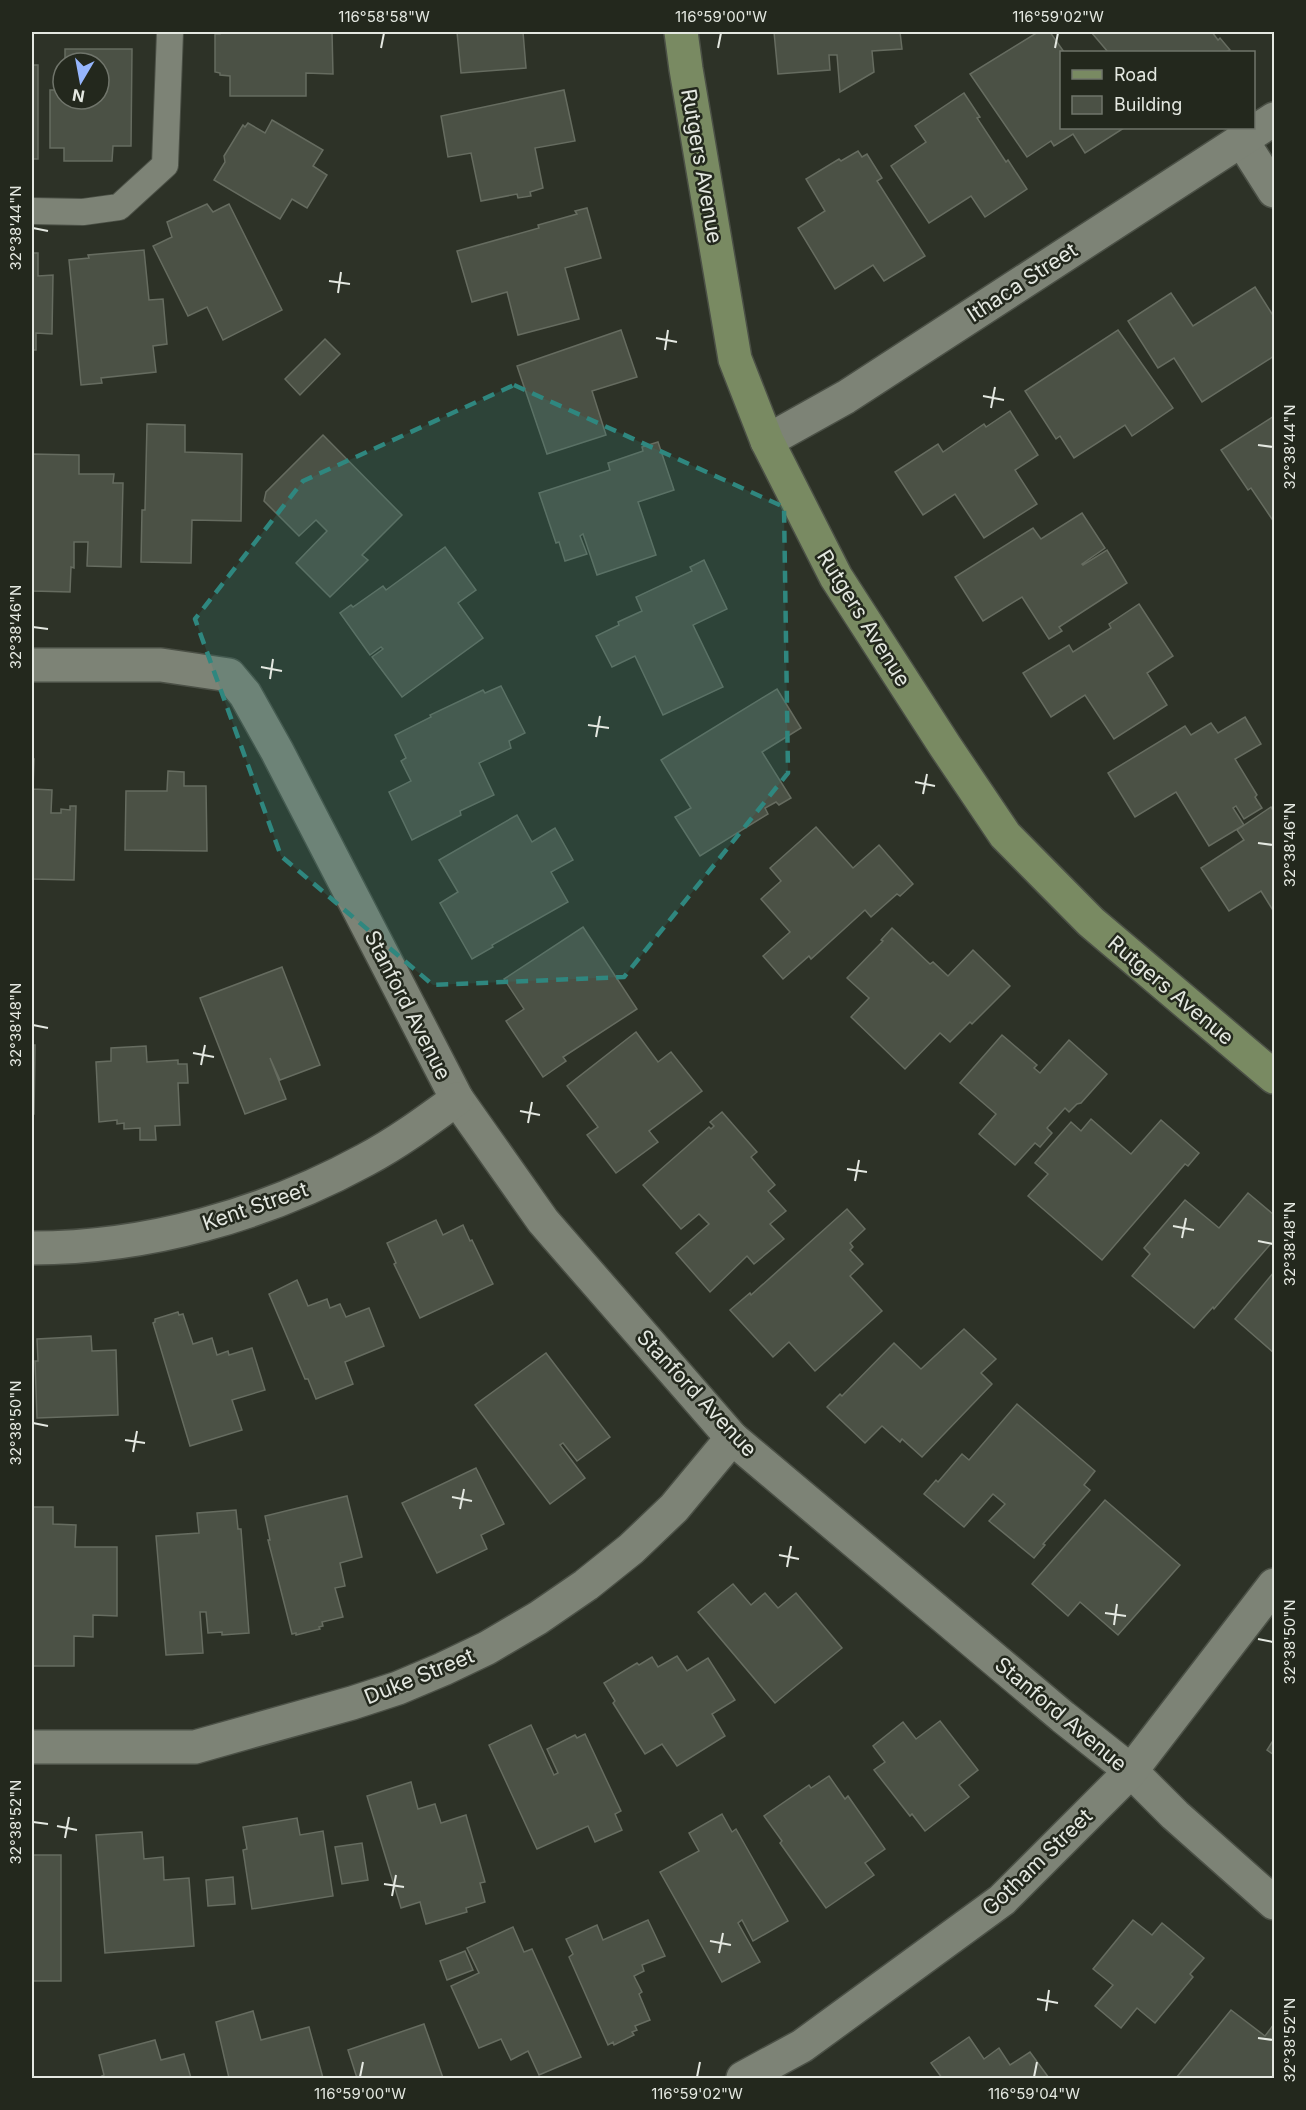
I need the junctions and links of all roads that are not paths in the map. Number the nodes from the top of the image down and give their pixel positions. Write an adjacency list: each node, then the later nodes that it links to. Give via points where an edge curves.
1 (170, 32): 6 (lane, via 165,165 119,207 83,212)
2 (681, 32): 7 (main road, Rutgers Avenue, via 735,359)
3 (1275, 119): 4 (street, Ithaca Street)
4 (1241, 139): 5 (street); 7 (street, Ithaca Street, via 846,397)
5 (1275, 191)
6 (32, 211)
7 (767, 441): 9 (main road, Rutgers Avenue, via 836,577 1005,835 1091,922)
8 (32, 665): 10 (street, Stanford Avenue, via 161,665 229,675 245,694 277,752)
9 (1275, 1077)
10 (457, 1099): 11 (street, Kent Street, via 366,1160 267,1204 206,1224 143,1238); 12 (street, Stanford Avenue, via 543,1221)
11 (32, 1248)
12 (732, 1437): 14 (street, Duke Street, via 674,1508 586,1585 487,1648 443,1669 352,1703 195,1747); 15 (street, Stanford Avenue)
13 (1275, 1585): 15 (street, Gotham Street)
14 (32, 1748)
15 (1131, 1771): 16 (street, Stanford Avenue); 17 (street, Gotham Street, via 1002,1900 802,2046)
16 (1275, 1903)
17 (743, 2079)

